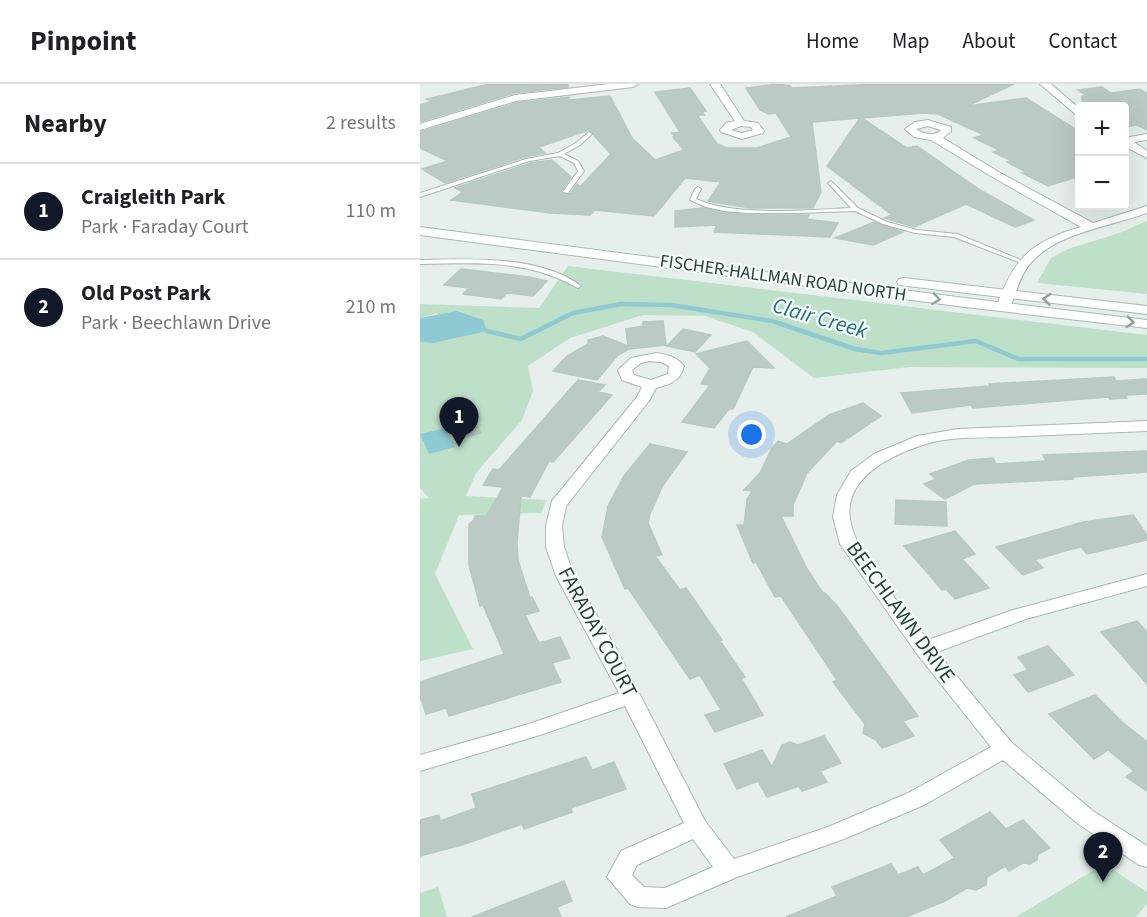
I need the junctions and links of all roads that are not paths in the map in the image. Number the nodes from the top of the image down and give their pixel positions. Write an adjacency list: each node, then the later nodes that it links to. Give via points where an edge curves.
1 (633, 84): 4 (street)
2 (715, 84): 6 (street)
3 (1045, 84): 5 (street)
4 (563, 87): 7 (street)
5 (1075, 111)
6 (741, 123)
7 (420, 127)
8 (589, 134): 13 (lane)
9 (934, 137): 22 (street)
10 (1147, 137): 11 (street)
11 (1129, 140)
12 (1129, 144): 14 (street)
13 (560, 154): 17 (lane, via 573,159 581,171); 18 (lane, via 528,160)
14 (1147, 155)
15 (831, 183): 19 (lane)
16 (698, 189): 19 (lane, via 693,198 696,203 721,209)
17 (566, 192)
18 (420, 195)
19 (855, 209): 25 (lane, via 900,229 955,236)
20 (1147, 209): 22 (street)
21 (420, 222): 27 (main road, FISCHER-HALLMAN ROAD NORTH)
22 (1091, 227): 25 (street, via 1045,244)
23 (420, 231): 27 (main road, FISCHER-HALLMAN ROAD NORTH, one-way to 27)
24 (420, 262): 26 (lane, via 483,261 545,270)
25 (1023, 262): 27 (street)
26 (578, 286)
27 (1004, 302): 28 (main road, FISCHER-HALLMAN ROAD NORTH, one-way to 27); 29 (main road, FISCHER-HALLMAN ROAD NORTH, one-way to 29)
28 (1147, 310)
29 (1147, 324)
30 (651, 384): 34 (street, FARADAY COURT, via 558,505 555,526 555,547 565,576)
31 (1147, 426): 33 (street, BEECHLAWN DRIVE, via 947,436 917,441 880,457 857,474 845,495 841,518 849,544)
32 (1147, 580): 33 (street, via 1020,614)
33 (924, 648): 35 (street, BEECHLAWN DRIVE)
34 (631, 696): 36 (street); 37 (street, FARADAY COURT)
35 (1005, 749): 38 (street, BEECHLAWN DRIVE, via 1085,817); 39 (street, via 916,799)
36 (420, 763)
37 (697, 827): 39 (street, FARADAY COURT); 39 (street, via 629,858 620,877 638,897 666,898)
38 (1147, 858)
39 (729, 870)

